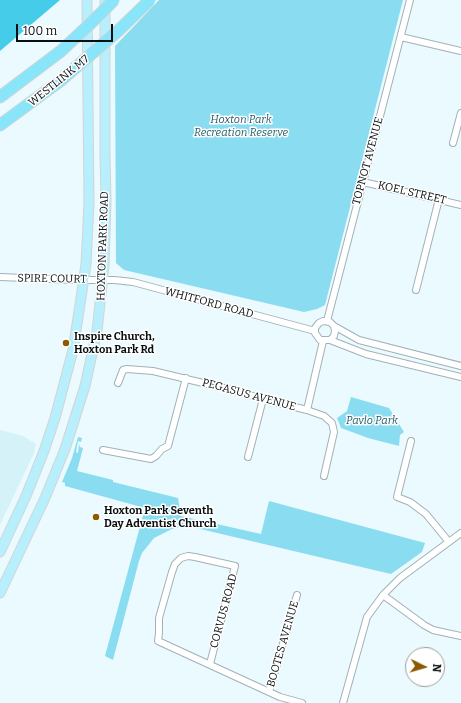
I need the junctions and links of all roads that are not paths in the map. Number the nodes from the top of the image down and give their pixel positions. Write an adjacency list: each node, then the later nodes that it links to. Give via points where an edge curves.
1 (87, 0): 17 (main road, HOXTON PARK ROAD, via 89,203)
2 (105, 0): 16 (main road, HOXTON PARK ROAD, via 106,201)
3 (114, 0): 8 (highway, WESTLINK M7, bridge, via 61,51)
4 (150, 0): 10 (highway, WESTLINK M7, bridge, via 118,32 60,81)
5 (410, 0): 6 (street, TOPNOT AVENUE)
6 (401, 36): 7 (street); 12 (street, TOPNOT AVENUE)
7 (461, 51)
8 (0, 97)
9 (461, 113): 11 (street)
10 (0, 125)
11 (454, 143)
12 (363, 182): 13 (street, KOEL STREET); 19 (street, TOPNOT AVENUE)
13 (439, 199): 14 (street, KOEL STREET); 18 (street)
14 (461, 205)
15 (0, 277): 17 (street, SPIRE COURT)
16 (103, 279): 17 (street, SPIRE COURT); 21 (street, WHITFORD ROAD, via 133,282); 37 (main road, HOXTON PARK ROAD, via 92,355 71,432 47,492)
17 (84, 280): 36 (main road, HOXTON PARK ROAD, via 73,350 56,418 26,496)
18 (416, 290)
19 (327, 322): 20 (street); 21 (street, via 319,323)
20 (334, 326): 22 (street, via 334,336); 24 (street, via 359,340)
21 (315, 331): 23 (street, via 317,338)
22 (330, 340): 23 (street); 25 (street, via 366,354)
23 (322, 341): 29 (street)
24 (461, 366)
25 (461, 377)
26 (186, 378): 27 (street, PEGASUS AVENUE, via 127,369 123,370); 28 (street, PEGASUS AVENUE); 31 (street, via 168,446 151,459)
27 (118, 383)
28 (263, 399): 29 (street, PEGASUS AVENUE); 32 (street)
29 (307, 410): 33 (street, PEGASUS AVENUE, via 328,419 334,427)
30 (411, 441): 35 (street, via 397,497 410,502 426,514)
31 (103, 450)
32 (248, 458)
33 (324, 476)
34 (461, 533): 35 (street)
35 (449, 542): 39 (street, via 400,578)
36 (0, 552)
37 (0, 593)
38 (297, 595): 42 (street, BOOTES AVENUE)
39 (383, 595): 40 (street, via 433,630); 44 (street, via 367,617)
40 (461, 636)
41 (210, 664): 41 (street, CORVUS ROAD, via 235,566 188,556 181,558 172,572 159,618 158,641); 42 (street, CORVUS ROAD)
42 (270, 692): 43 (street, CORVUS ROAD)
43 (302, 703)
44 (343, 703)

